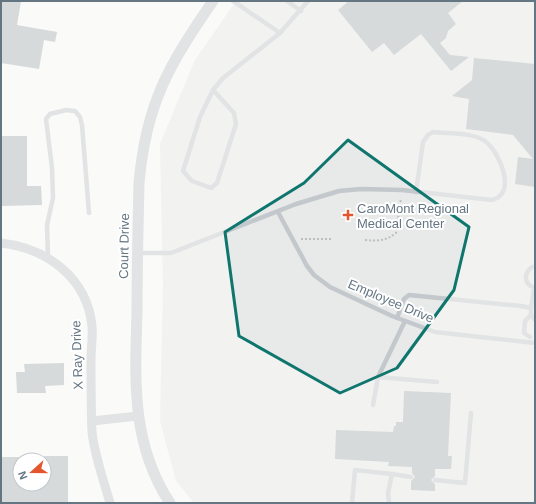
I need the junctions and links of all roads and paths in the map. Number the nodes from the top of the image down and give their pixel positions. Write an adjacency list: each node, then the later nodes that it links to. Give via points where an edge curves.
1 (213, 1): 16 (street, Court Drive, via 169,69 150,116 141,161)
2 (233, 1): 6 (lane)
3 (287, 1): 5 (lane)
4 (308, 1): 5 (lane)
5 (301, 10): 6 (lane)
6 (280, 33): 7 (lane, via 223,78)
7 (213, 90): 7 (lane, via 200,116 183,171 192,182 211,188 217,183 236,124 234,113)
8 (402, 190): 9 (lane); 10 (lane, via 339,191); 14 (path, via 396,233 381,241)
9 (416, 192): 9 (lane, via 423,142 433,132 476,136 486,141 505,173 502,195 498,199)
10 (278, 212): 12 (lane, Employee Drive); 16 (lane, via 167,254)
11 (89, 213): 17 (lane, via 80,117 75,111 66,110 50,114 46,120 46,128 53,198 47,225)
12 (292, 238): 13 (path); 22 (lane, Employee Drive, via 307,266 323,283)
13 (331, 239)
14 (365, 240)
15 (1, 243): 17 (street, X Ray Drive, via 35,250)
16 (137, 253): 31 (street, Court Drive)
17 (48, 257): 32 (street, X Ray Drive, via 68,273 87,304 92,325)
18 (532, 267): 19 (lane, via 526,277 528,284)
19 (534, 288): 20 (lane)
20 (531, 308): 21 (lane); 22 (lane, via 409,295 404,299)
21 (531, 315): 23 (lane); 26 (lane, via 525,321 524,333)
22 (397, 318): 24 (lane, Employee Drive)
23 (535, 320)
24 (405, 321): 26 (lane, Employee Drive, via 435,332); 27 (lane)
25 (535, 334): 26 (lane)
26 (532, 341)
27 (378, 378): 28 (lane); 29 (lane)
28 (437, 382)
29 (373, 406)
30 (471, 413): 35 (lane, via 465,483)
31 (138, 416): 32 (street); 37 (street, Court Drive, via 143,444 151,467)
32 (92, 421): 36 (street, X Ray Drive, via 92,433)
33 (392, 474): 34 (lane); 38 (lane, via 355,470); 39 (lane, via 388,493)
34 (411, 477)
35 (435, 480)
36 (110, 503)
37 (170, 503)
38 (352, 503)
39 (389, 503)

